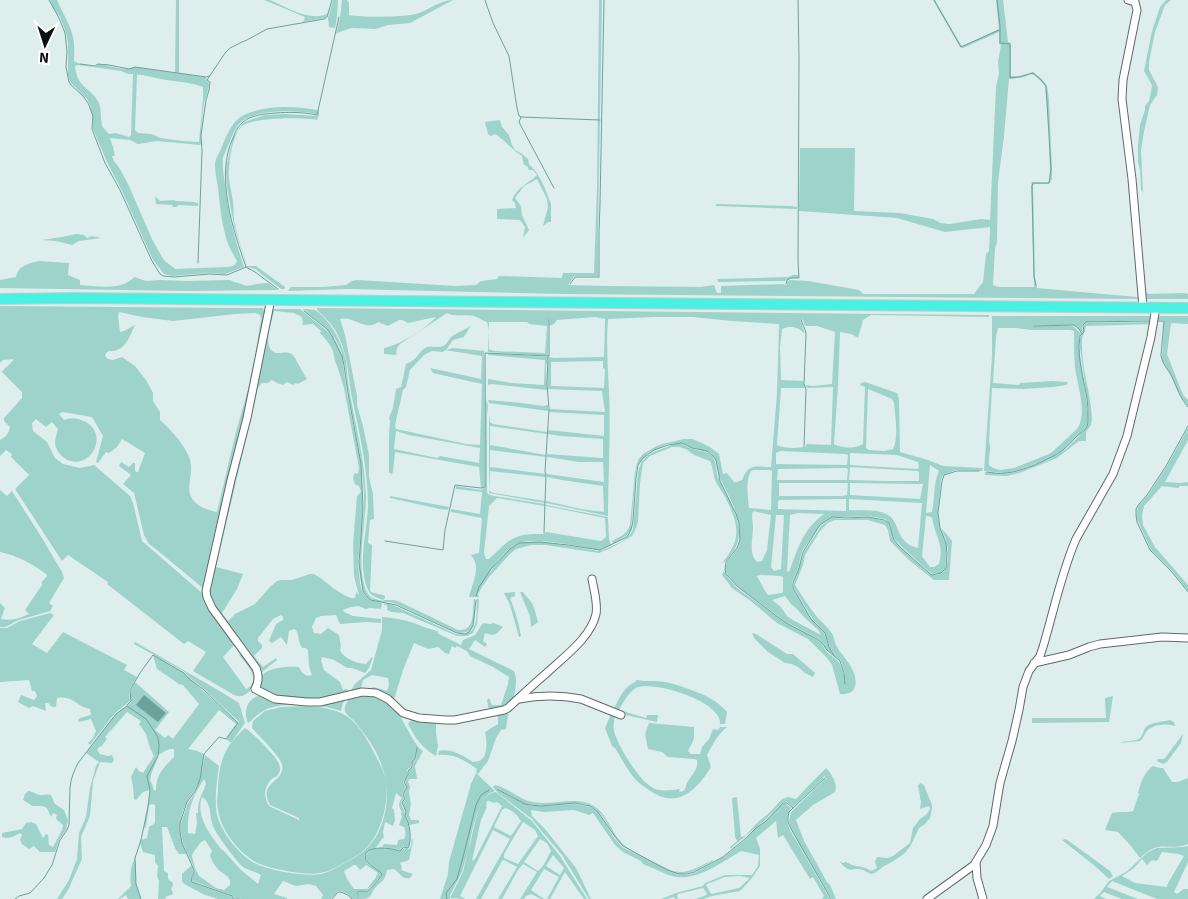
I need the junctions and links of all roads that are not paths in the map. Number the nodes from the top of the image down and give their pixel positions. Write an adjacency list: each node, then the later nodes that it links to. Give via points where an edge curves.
1 (1134, 1): 4 (street, via 1137,10 1122,99)
2 (0, 299): 3 (highway)
3 (271, 300): 4 (highway); 10 (street, via 206,590 212,608 258,672 255,689 275,699 307,702 362,692 376,693 403,713 446,720 504,710)
4 (1143, 307): 5 (highway)
5 (1156, 307): 6 (highway); 9 (street, via 1152,337 1127,436 1113,474 1076,539 1060,582 1040,656)
6 (1188, 308)
7 (592, 579): 10 (street, via 595,618 586,635)
8 (1188, 638): 9 (street, via 1162,637 1100,644)
9 (1034, 663): 12 (street, via 1022,687 993,826)
10 (518, 699): 11 (street, via 542,696 581,699)
11 (621, 715)
12 (976, 862): 13 (street); 14 (street)
13 (927, 899)
14 (983, 899)

